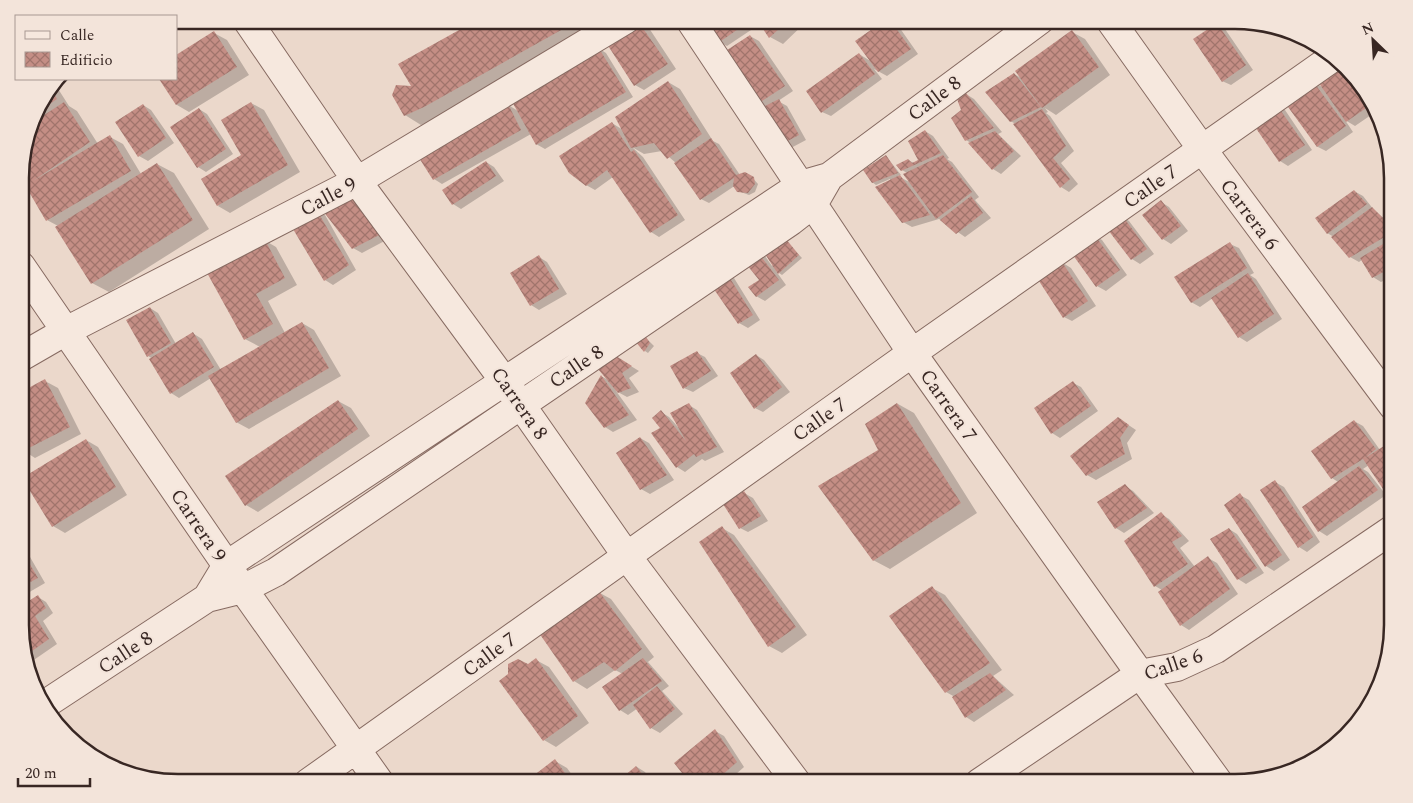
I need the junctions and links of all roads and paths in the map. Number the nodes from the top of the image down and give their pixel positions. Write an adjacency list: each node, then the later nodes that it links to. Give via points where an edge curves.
1 (253, 29): 8 (street, Carrera 8)
2 (610, 29): 8 (street, Calle 9)
3 (696, 29): 9 (street, Carrera 7)
4 (1028, 29): 9 (street, Calle 8)
5 (1116, 29): 7 (street, Carrera 6)
6 (1327, 61): 7 (street, Calle 7)
7 (1202, 149): 13 (street, Calle 7); 15 (street, Carrera 6)
8 (357, 181): 11 (street, Calle 9); 14 (street, Carrera 8)
9 (807, 194): 13 (street, Carrera 7); 14 (street, Calle 8); 16 (street, Calle 8, via 791,220)
10 (29, 278): 11 (street, Carrera 9)
11 (66, 331): 12 (street, Calle 9); 19 (street, Carrera 9)
12 (29, 352)
13 (912, 352): 18 (street, Calle 7); 22 (street, Carrera 7)
14 (505, 382): 16 (street, Carrera 8); 19 (street, Calle 8)
15 (1384, 394)
16 (521, 404): 18 (street, Carrera 8); 20 (street, Calle 8, via 276,572)
17 (1384, 535): 22 (street, Calle 6, via 1216,649 1177,667)
18 (626, 555): 24 (street, Calle 7); 27 (street, Carrera 8)
19 (226, 565): 20 (street, Carrera 9); 21 (street, Calle 8)
20 (243, 589): 21 (street, Calle 8); 24 (street, Carrera 9)
21 (207, 598): 23 (street, Calle 8)
22 (1140, 674): 28 (street, Calle 6); 29 (street, Carrera 7)
23 (50, 701)
24 (357, 748): 25 (street, Calle 7); 26 (street, Carrera 9)
25 (321, 774)
26 (374, 774)
27 (790, 774)
28 (992, 774)
29 (1212, 774)

